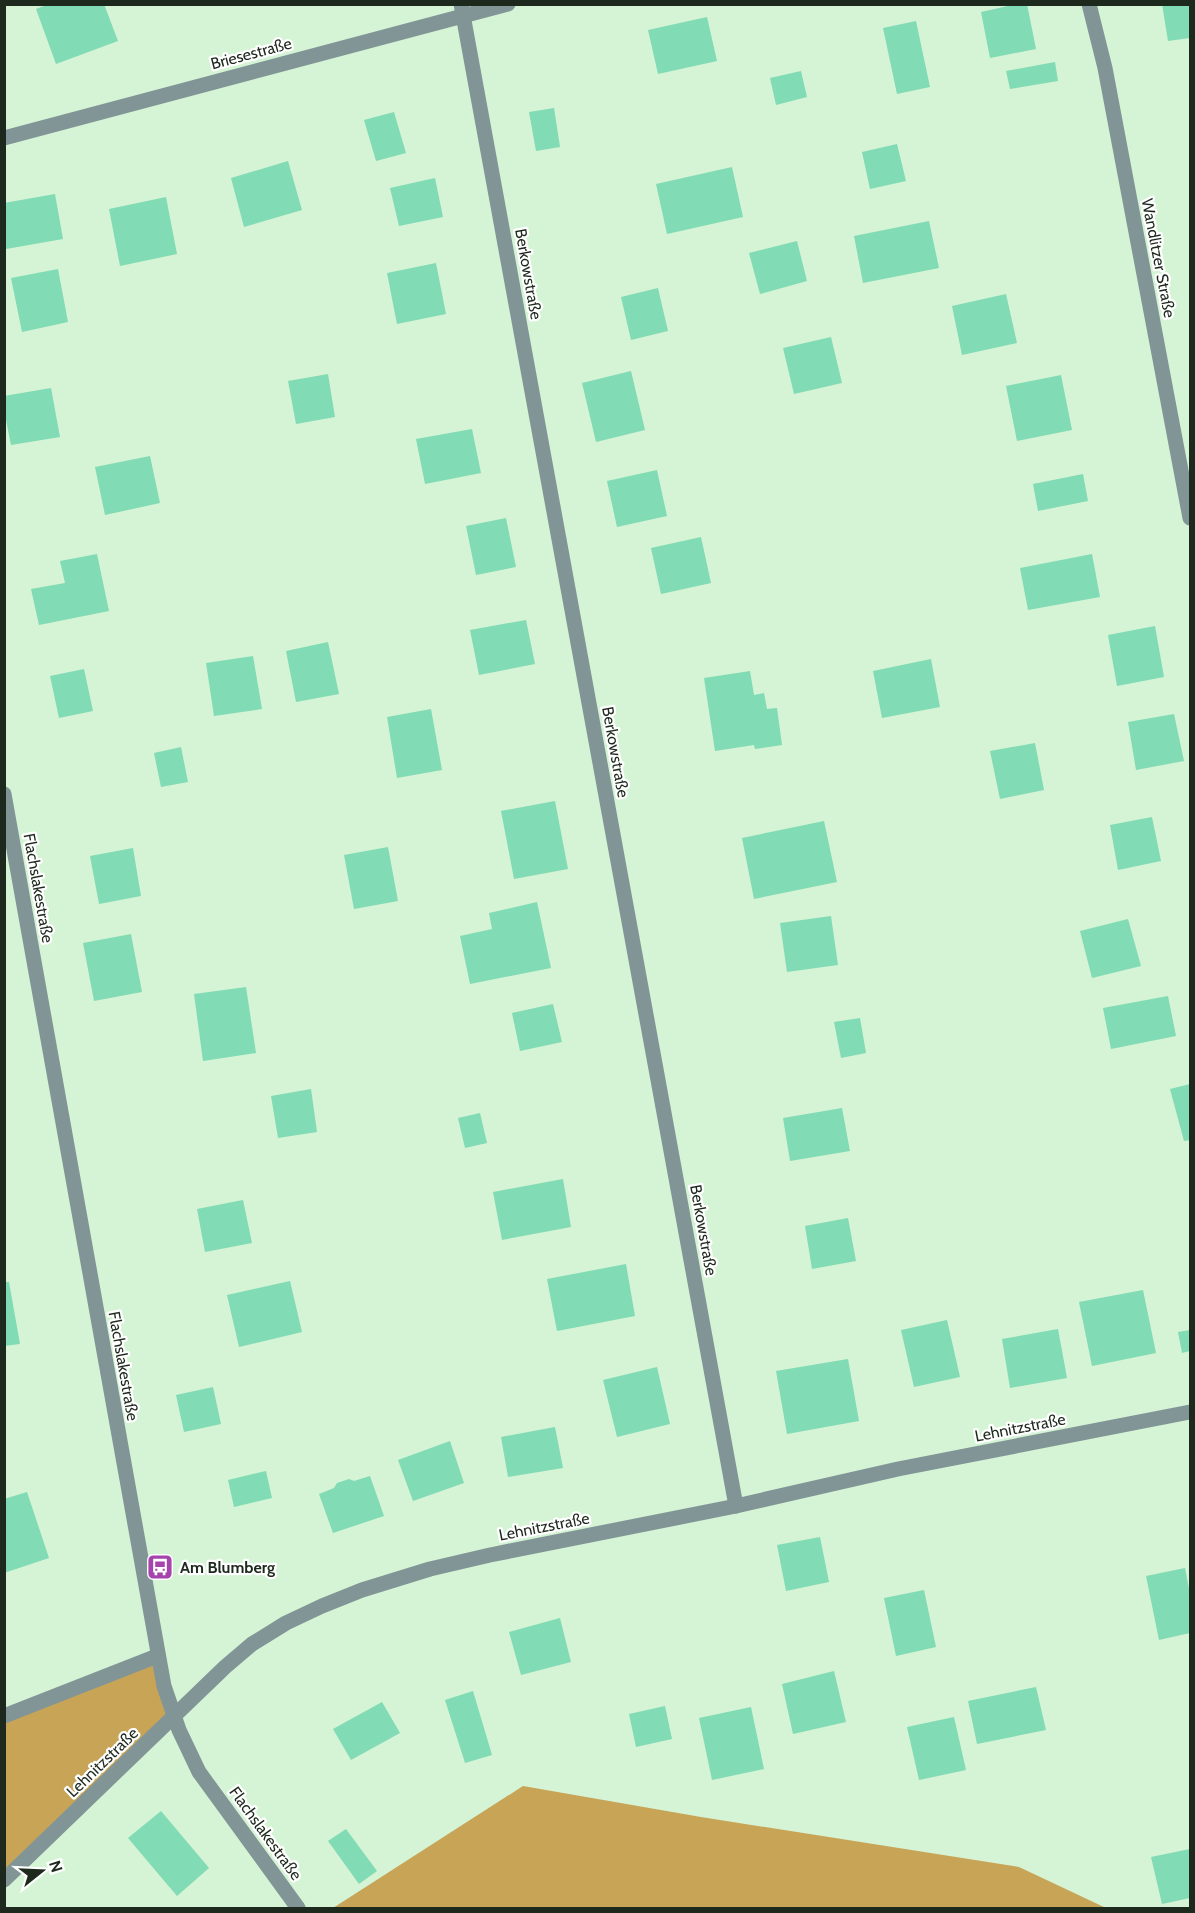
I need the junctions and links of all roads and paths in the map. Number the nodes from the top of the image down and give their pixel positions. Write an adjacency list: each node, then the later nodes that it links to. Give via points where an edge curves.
1 (508, 4): 3 (street, Briesestraße)
2 (1089, 4): 5 (street, Wandlitzer Straße, via 1105,68)
3 (462, 10): 4 (street, Briesestraße); 8 (street, Berkowstraße)
4 (4, 138)
5 (1191, 518)
6 (4, 795): 9 (street, Flachslakestraße)
7 (1191, 1412): 8 (street, Lehnitzstraße, via 898,1468)
8 (736, 1506): 11 (street, Lehnitzstraße, via 490,1555 362,1590 286,1623 252,1644)
9 (157, 1656): 10 (street); 11 (street, Flachslakestraße)
10 (4, 1716)
11 (174, 1717): 12 (street, Lehnitzstraße); 13 (street, Flachslakestraße, via 199,1772)
12 (4, 1880)
13 (298, 1908)

